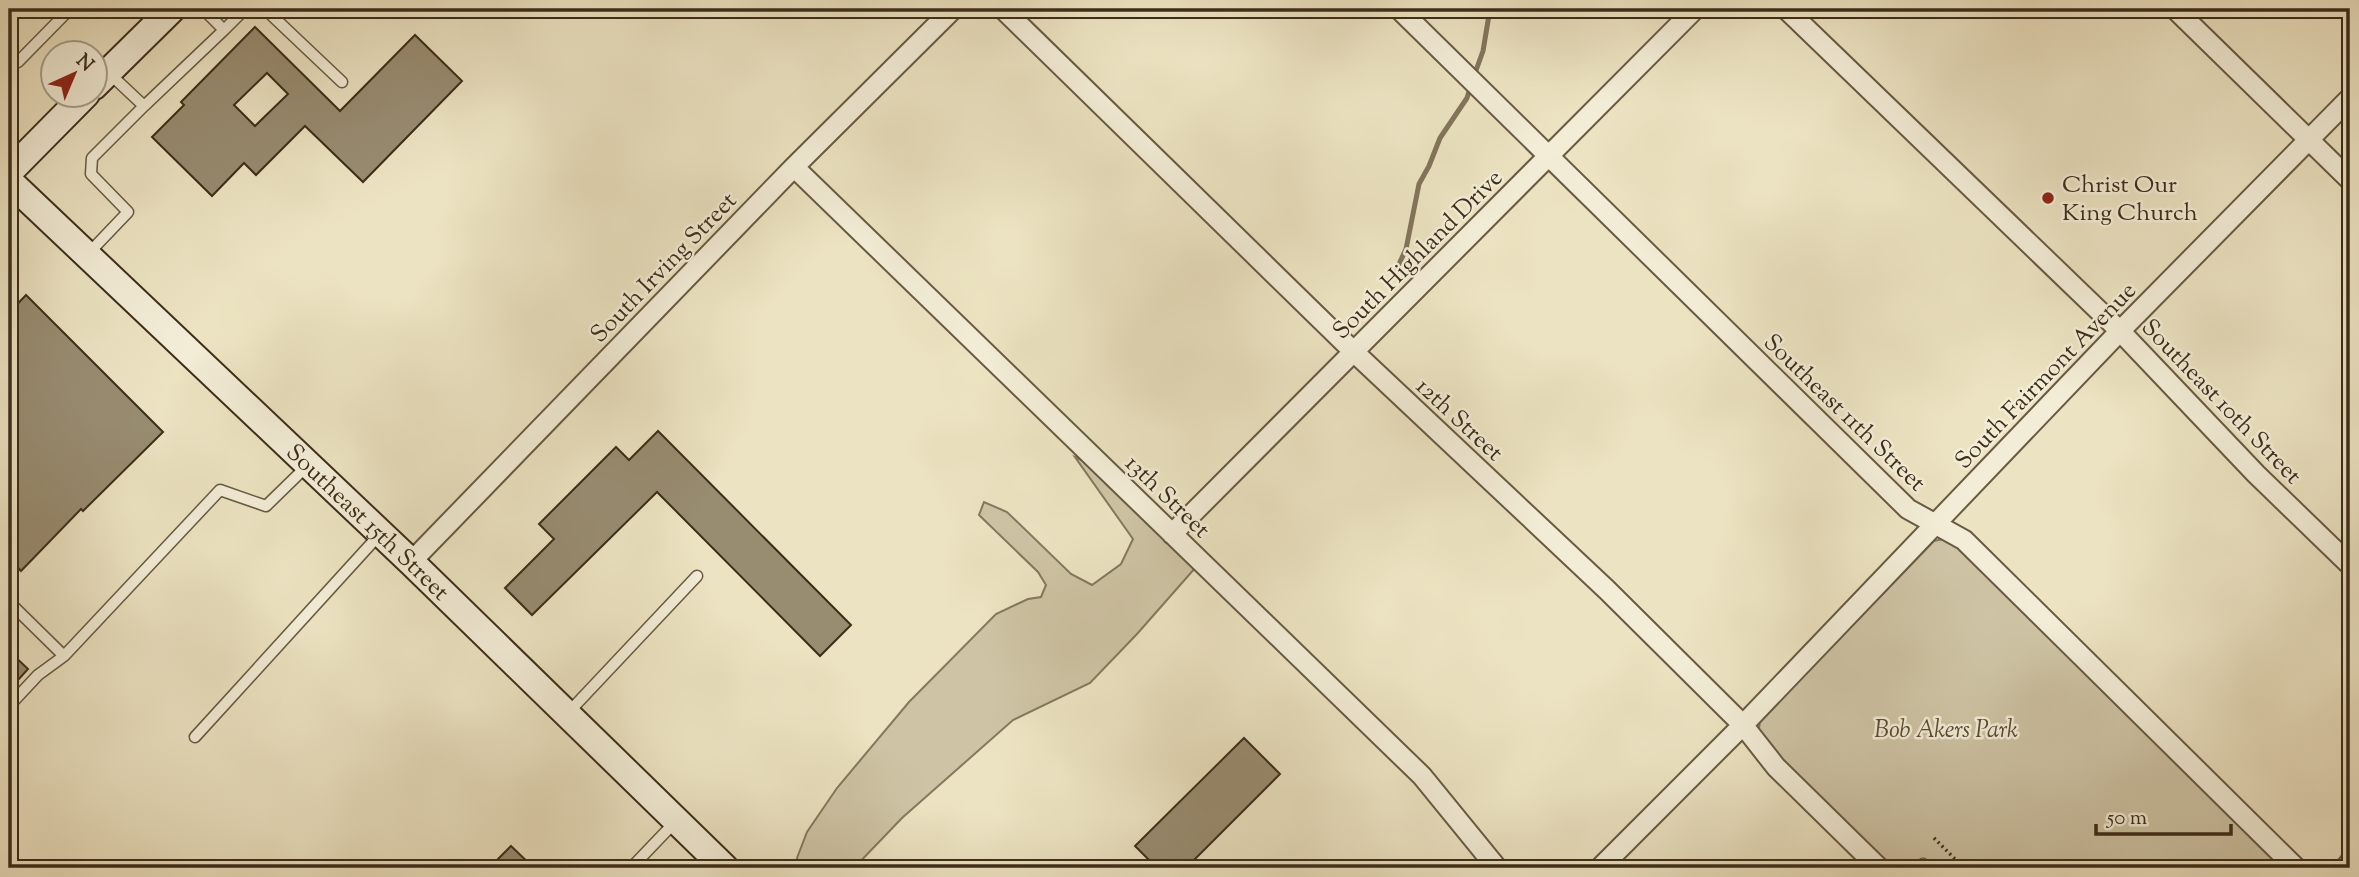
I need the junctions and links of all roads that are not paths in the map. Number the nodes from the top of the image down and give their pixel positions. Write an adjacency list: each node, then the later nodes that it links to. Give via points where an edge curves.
1 (71, 9): 15 (lane, via 18,62)
2 (172, 9): 16 (main road)
3 (203, 9): 14 (lane)
4 (245, 9): 14 (lane)
5 (265, 9): 17 (lane)
6 (410, 9): 7 (lane)
7 (416, 9)
8 (953, 9): 24 (street, South Irving Street)
9 (1003, 9): 30 (street, 12th Street)
10 (1399, 9): 23 (street, Southeast 11th Street)
11 (1695, 9): 23 (street, South Highland Drive)
12 (1786, 9): 29 (street, Southeast 10th Street)
13 (2175, 9): 22 (street)
14 (224, 30): 20 (lane)
15 (9, 63)
16 (108, 73)
17 (341, 82)
18 (108, 83): 20 (lane)
19 (2350, 99): 22 (street, South Fairmont Avenue)
20 (144, 106): 28 (lane, via 92,158 91,174 128,212)
21 (72, 108): 25 (main road)
22 (2310, 140): 26 (street); 29 (street, South Fairmont Avenue)
23 (1548, 156): 30 (street, South Highland Drive); 32 (street, Southeast 11th Street, via 1908,509)
24 (794, 167): 34 (street, 13th Street); 35 (street, South Irving Street)
25 (9, 172)
26 (2350, 180)
27 (9, 181): 28 (main road, Southeast 15th Street)
28 (86, 255): 31 (main road, Southeast 15th Street)
29 (2120, 331): 32 (street, South Fairmont Avenue); 36 (street, Southeast 10th Street)
30 (1354, 352): 34 (street, South Highland Drive); 42 (street, 12th Street)
31 (308, 466): 33 (main road, Southeast 15th Street); 39 (lane, via 266,506 220,490)
32 (1936, 524): 42 (street, South Fairmont Avenue); 53 (street, Southeast 11th Street, via 1964,540)
33 (380, 534): 35 (main road, Southeast 15th Street); 43 (lane)
34 (1172, 534): 48 (street, 13th Street, via 1422,776)
35 (411, 562): 41 (main road, Southeast 15th Street)
36 (2350, 565)
37 (697, 576): 41 (lane)
38 (9, 602): 39 (lane)
39 (64, 656): 40 (lane)
40 (9, 706)
41 (567, 714): 44 (main road, Southeast 15th Street)
42 (1743, 725): 49 (street, South Fairmont Avenue); 50 (street, 12th Street, via 1776,767)
43 (195, 737)
44 (677, 821): 46 (lane); 47 (main road, Southeast 15th Street)
45 (2350, 862): 54 (street)
46 (631, 868)
47 (725, 868)
48 (1497, 868)
49 (1600, 868)
50 (1879, 868)
51 (1919, 868): 52 (lane, via 1923,864)
52 (1928, 868)
53 (2295, 868)
54 (2345, 868)

